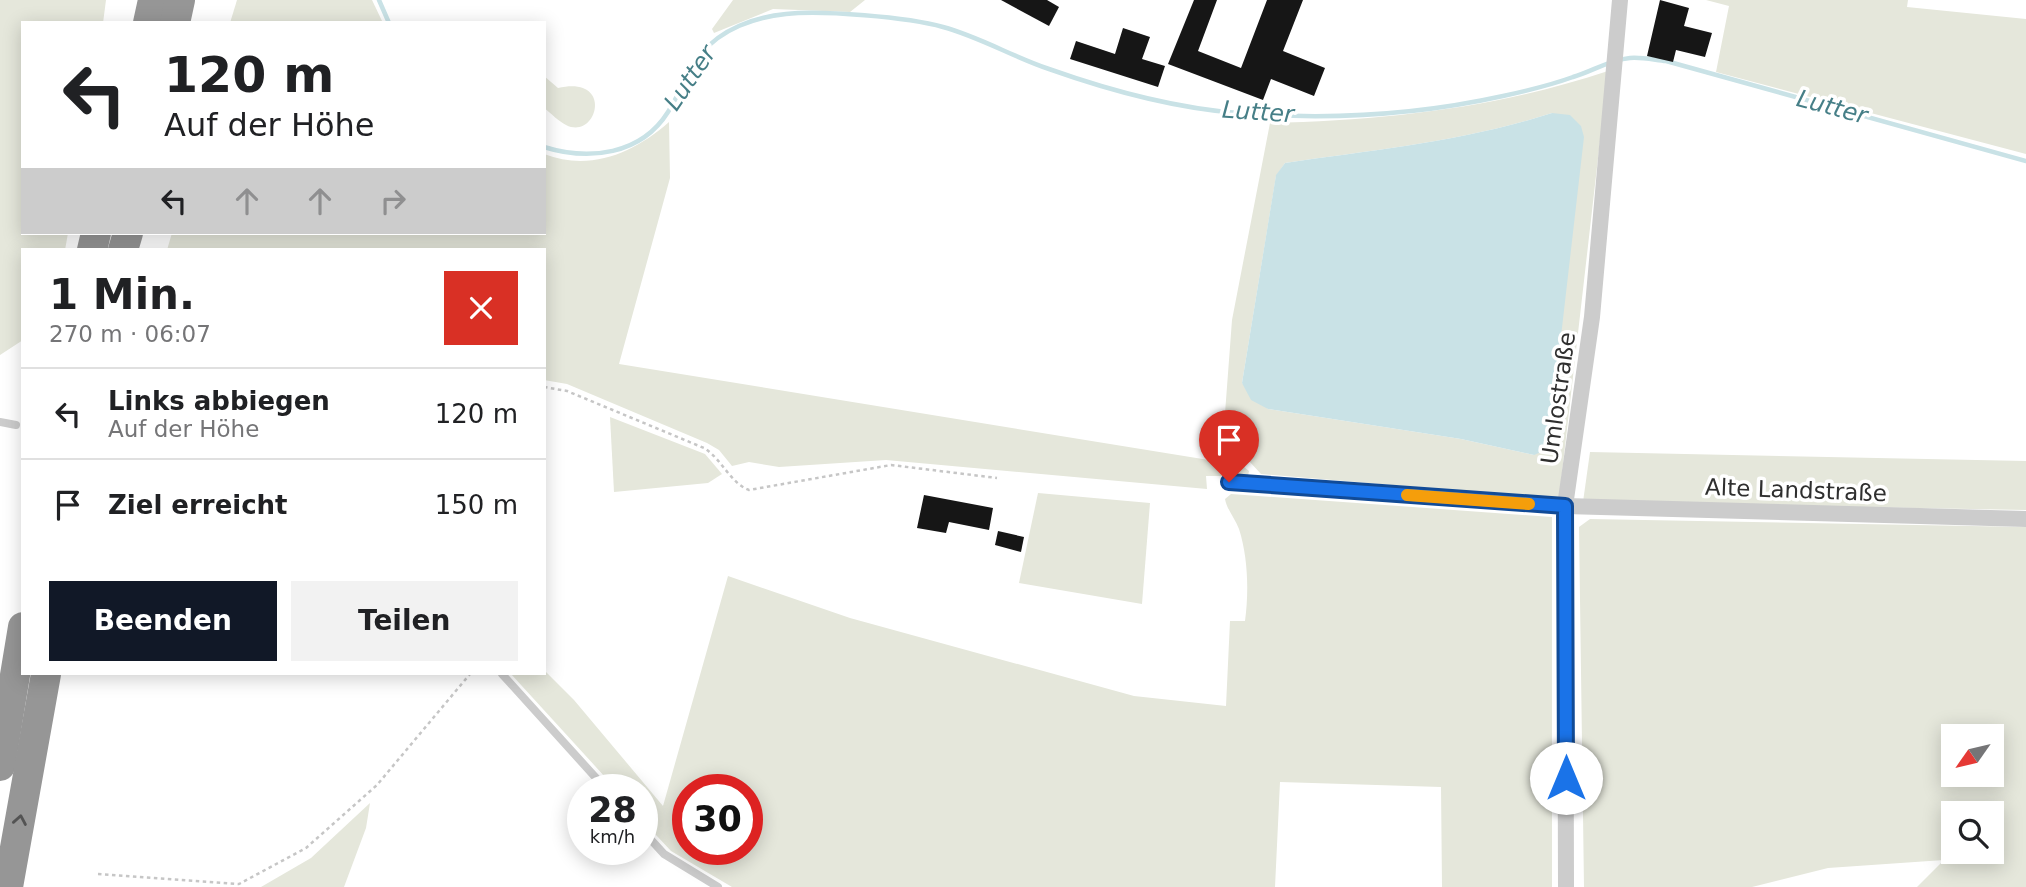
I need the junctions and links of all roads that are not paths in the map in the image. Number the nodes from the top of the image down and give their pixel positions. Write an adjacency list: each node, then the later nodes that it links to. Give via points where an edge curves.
1 (153, 0): 4 (highway)
2 (180, 0): 5 (highway)
3 (1620, 0): 9 (street, Umlostraße, via 1592,317)
4 (148, 21)
5 (175, 21)
6 (0, 422): 7 (lane)
7 (16, 425)
8 (1229, 482): 9 (street, Alte Landstraße)
9 (1565, 506): 10 (street, Alte Landstraße); 19 (street, Umlostraße)
10 (2026, 519)
11 (21, 639): 14 (highway)
12 (46, 675): 17 (highway, one-way to 12)
13 (503, 675): 15 (lane)
14 (0, 766)
15 (593, 774)
16 (658, 847): 18 (lane)
17 (8, 887)
18 (718, 887)
19 (1566, 887)

